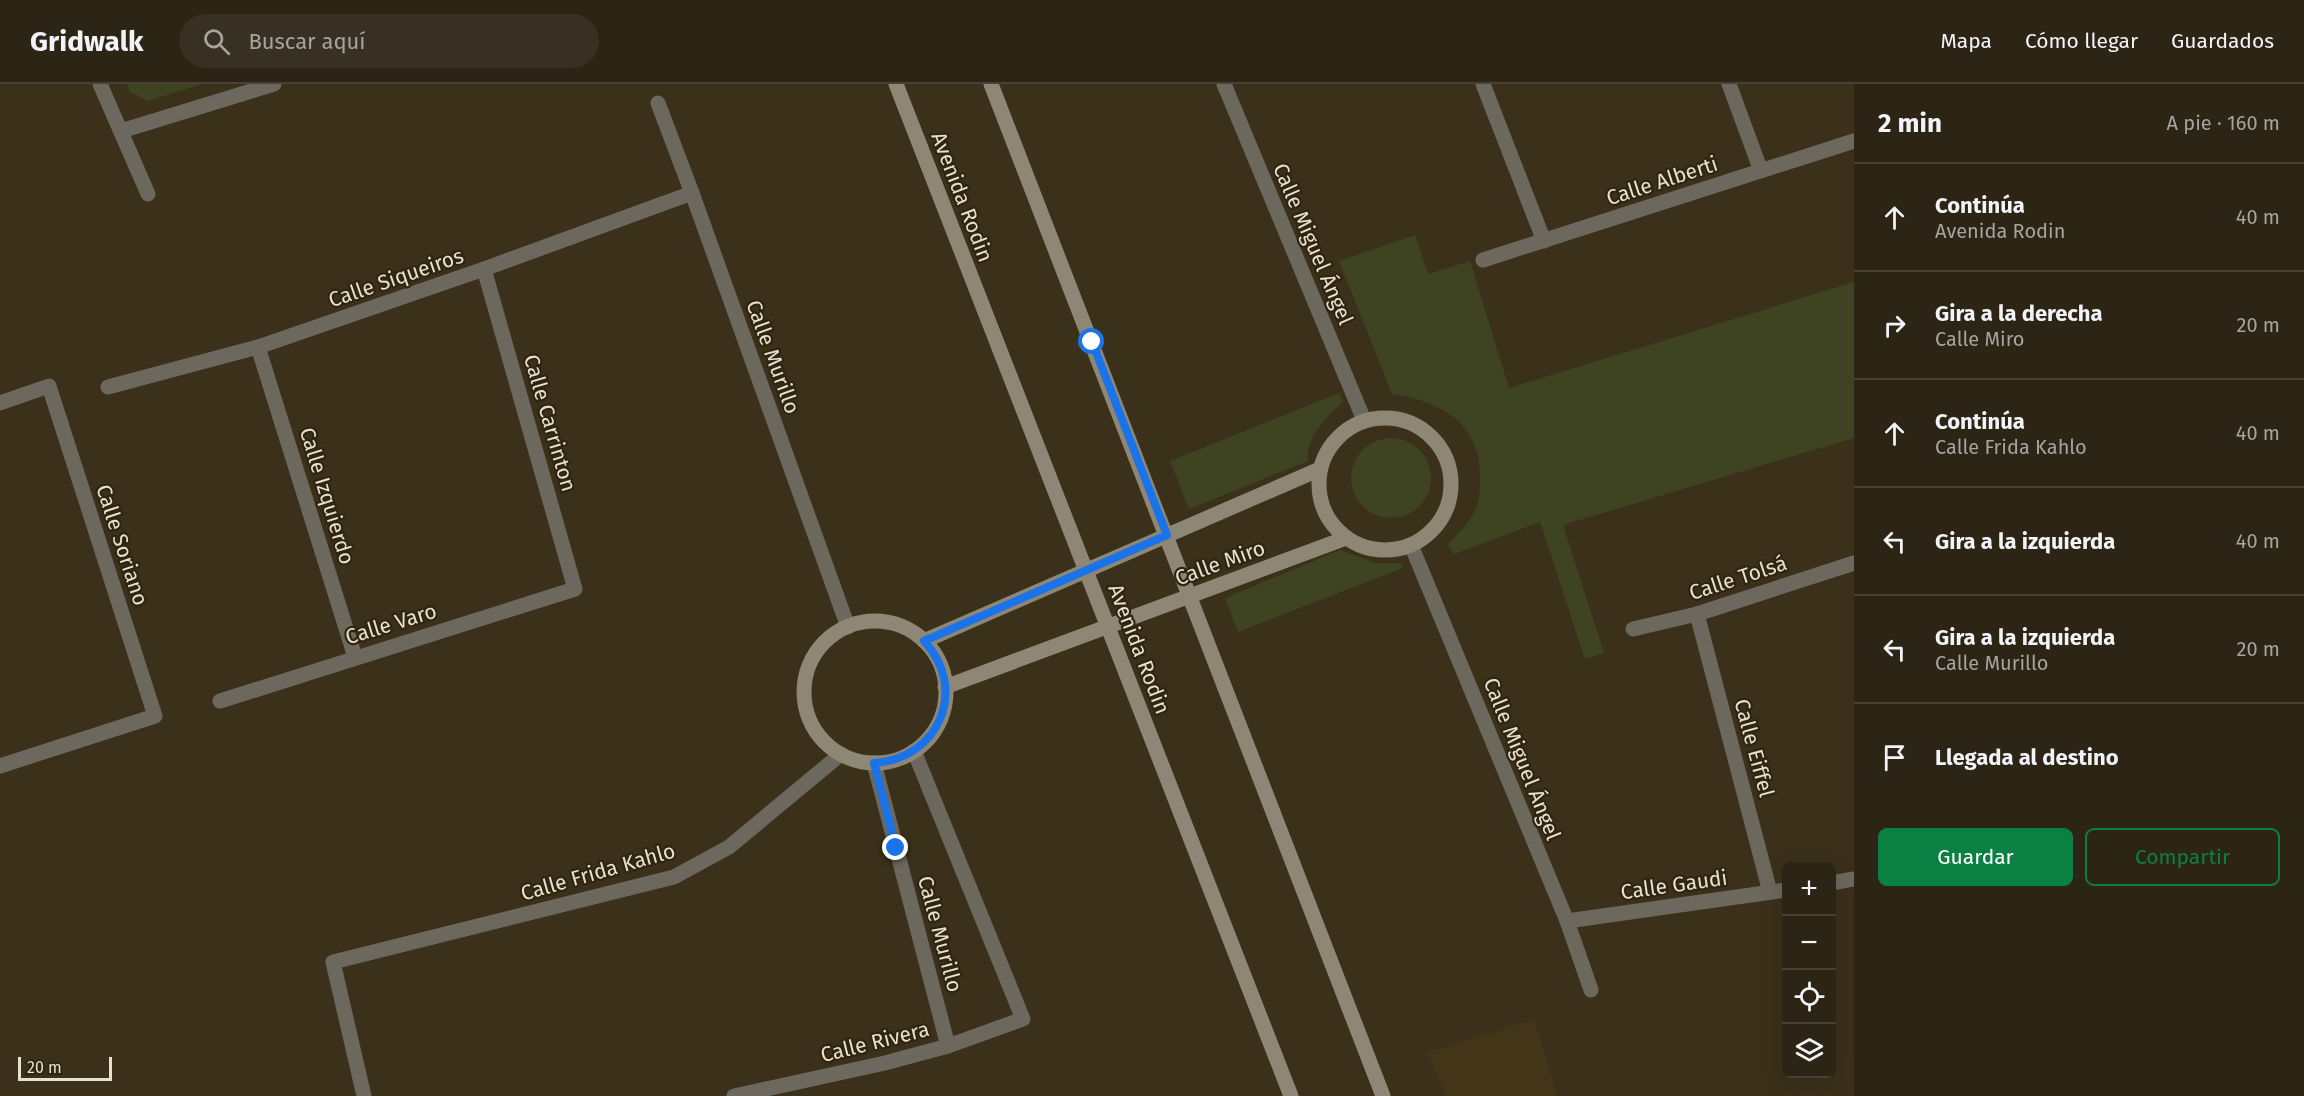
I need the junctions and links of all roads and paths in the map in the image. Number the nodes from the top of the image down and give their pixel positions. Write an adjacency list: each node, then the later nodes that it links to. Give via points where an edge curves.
1 (100, 84): 9 (street)
2 (274, 84): 9 (street)
3 (896, 84): 26 (street, Avenida Rodin)
4 (991, 84): 22 (street)
5 (1224, 84): 20 (street, Calle Miguel Ángel)
6 (1483, 84): 14 (street)
7 (1729, 84): 11 (street)
8 (658, 103): 13 (street, Calle Murillo)
9 (121, 131): 12 (street)
10 (1854, 141): 11 (street, Calle Alberti)
11 (1761, 171): 14 (street, Calle Alberti)
12 (148, 194)
13 (692, 194): 16 (street, Calle Siqueiros); 31 (street, Calle Murillo)
14 (1544, 241): 15 (street, Calle Alberti)
15 (1483, 260)
16 (484, 269): 17 (street, Calle Siqueiros); 27 (street, Calle Carrinton)
17 (258, 347): 18 (street, Calle Siqueiros); 34 (street, Calle Izquierdo)
18 (108, 387)
19 (0, 403): 40 (street, Calle Soriano, via 49,386 155,716)
20 (1364, 420): 21 (street, via 1336,439); 24 (street, via 1386,417 1408,421 1428,433 1443,450 1450,471 1448,505 1430,533)
21 (1320, 469): 22 (street, Calle Miro); 23 (street, via 1320,495 1329,519)
22 (1167, 535): 26 (street, Calle Miro); 28 (street)
23 (1346, 538): 24 (street, via 1367,548 1389,550); 28 (street, Calle Miro)
24 (1411, 545): 45 (street, Calle Miguel Ángel)
25 (1854, 563): 29 (street, Calle Tolsá)
26 (1086, 570): 30 (street, Avenida Rodin); 33 (street)
27 (574, 589): 34 (street, Calle Varo)
28 (1190, 596): 30 (street, Calle Miro); 52 (street)
29 (1696, 614): 32 (street, Calle Tolsá); 44 (street, Calle Eiffel)
30 (1107, 626): 35 (street); 51 (street, Avenida Rodin)
31 (848, 627): 33 (street, via 869,621 891,623); 38 (street, via 817,651 804,688 813,726)
32 (1633, 629)
33 (924, 641): 35 (street, via 940,665)
34 (355, 657): 36 (street, Calle Varo)
35 (945, 687): 37 (street, via 940,720)
36 (220, 701)
37 (914, 751): 39 (street, via 898,759); 47 (street, Calle Murillo)
38 (841, 754): 39 (street); 49 (street, Calle Frida Kahlo, via 729,847 675,877 333,962)
39 (874, 763): 48 (street, Calle Murillo)
40 (0, 766)
41 (1854, 879): 42 (street)
42 (1836, 882)
43 (1782, 890): 44 (street, Calle Gaudi)
44 (1770, 892): 45 (street, Calle Gaudi)
45 (1567, 921): 46 (street, Calle Miguel Ángel)
46 (1591, 990)
47 (1023, 1019): 48 (street, Calle Rivera)
48 (948, 1046): 50 (street, Calle Rivera, via 885,1064)
49 (364, 1096)
50 (734, 1096)
51 (1291, 1096)
52 (1383, 1096)

